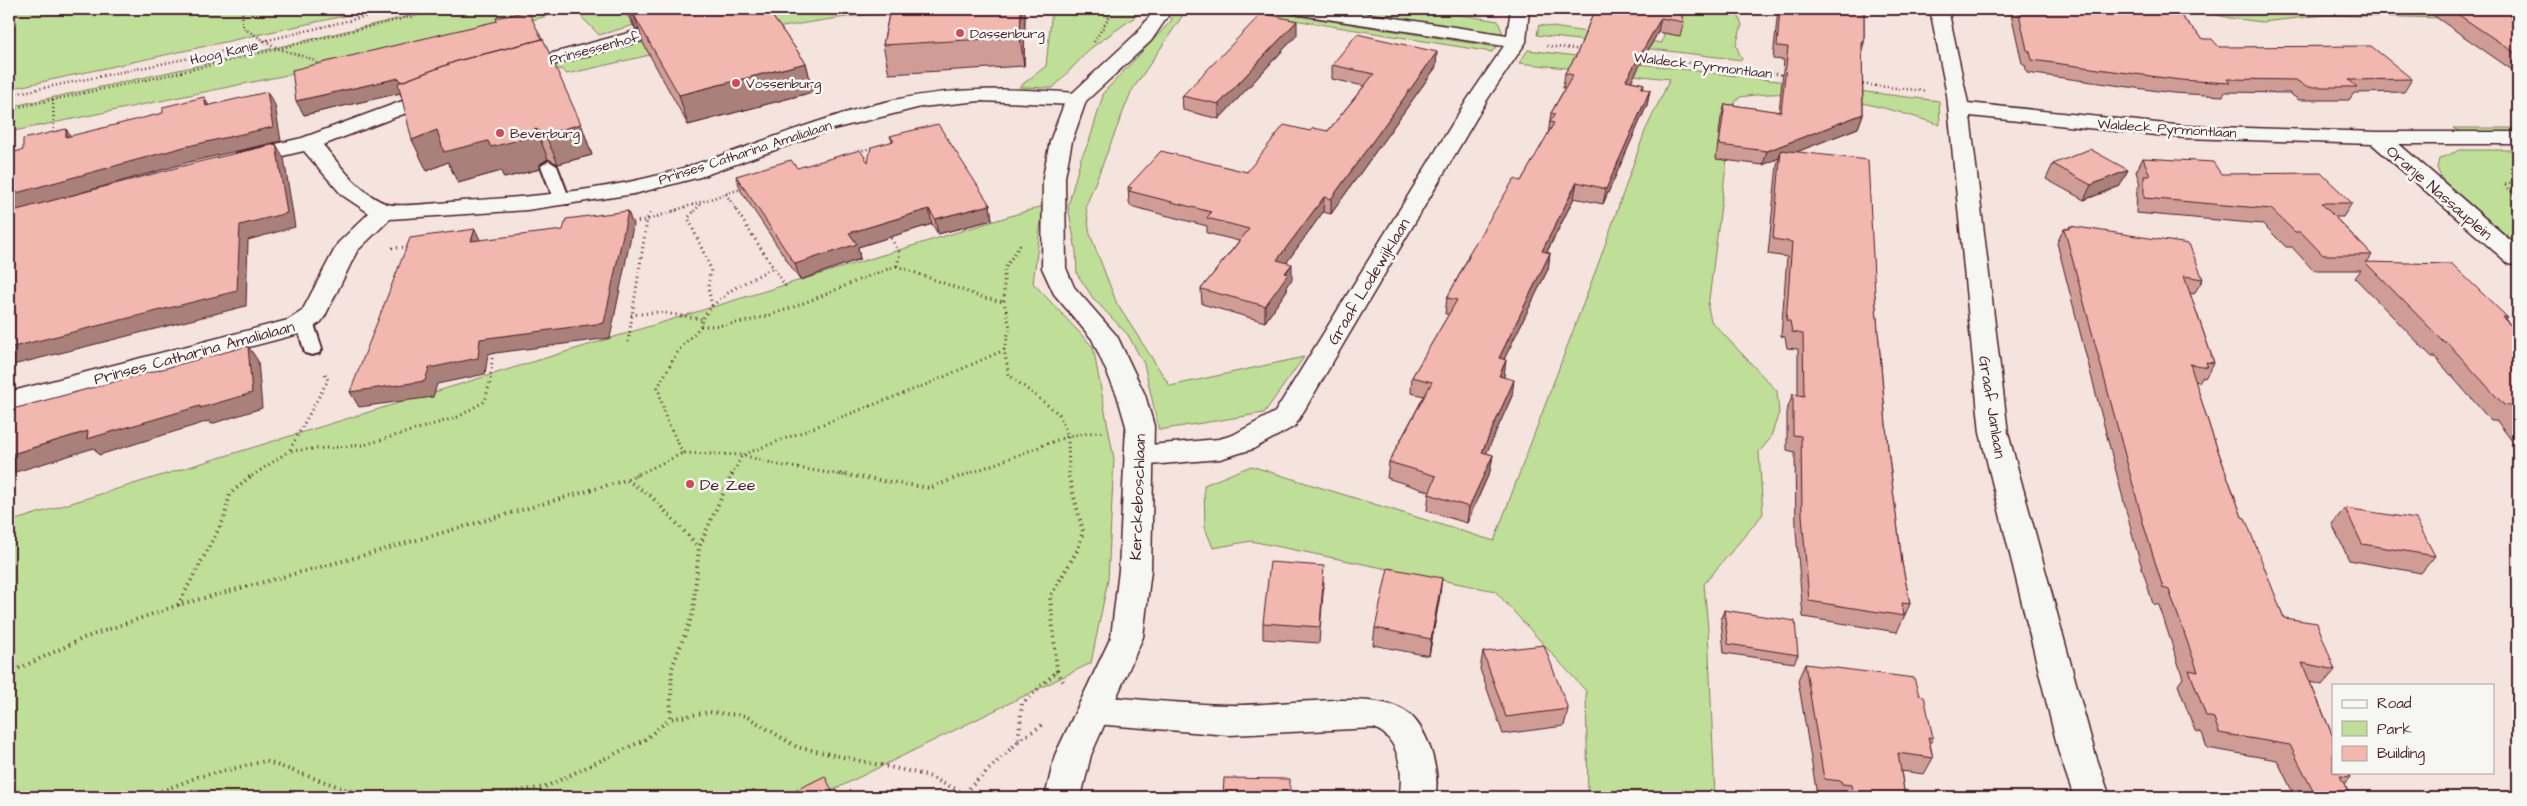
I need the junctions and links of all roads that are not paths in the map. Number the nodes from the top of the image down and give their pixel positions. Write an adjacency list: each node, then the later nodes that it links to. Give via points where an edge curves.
1 (740, 9): 7 (street, Prinsessenhof)
2 (1160, 9): 9 (street, Kerckeboschlaan, via 1159,16 1144,37)
3 (1301, 9): 6 (street)
4 (1520, 9): 6 (street, Graaf Lodewijklaan)
5 (1939, 9): 10 (street, Graaf Janlaan)
6 (1516, 42): 22 (street, Graaf Lodewijklaan, via 1477,100 1285,420 1243,442 1220,449)
7 (499, 74)
8 (454, 88): 13 (street)
9 (1076, 98): 16 (street, Prinses Catharina Amalialaan, via 967,95 909,103 847,118 671,182); 22 (street, Kerckeboschlaan, via 1061,141 1054,177 1054,268 1063,289 1104,336 1131,395 1140,426)
10 (1957, 102): 11 (street, Waldeck Pyrmontlaan, via 2185,132); 26 (street, Graaf Janlaan, via 1994,434 2077,753)
11 (2378, 138): 12 (street, Oranje Nassauplein); 18 (street, Oranje Nassauplein)
12 (2518, 138)
13 (309, 143): 14 (street); 17 (street, via 344,186)
14 (219, 164)
15 (549, 166): 16 (lane)
16 (562, 200): 17 (street, Prinses Catharina Amalialaan)
17 (384, 212): 19 (street, Prinses Catharina Amalialaan, via 347,248 312,316)
18 (2518, 259)
19 (305, 322): 20 (lane); 21 (street, Prinses Catharina Amalialaan)
20 (312, 349)
21 (9, 402)
22 (1138, 456): 23 (street, Kerckeboschlaan, via 1135,570 1127,637)
23 (1095, 710): 24 (street, Kerckeboschlaan, via 1073,755); 25 (street, via 1229,720 1374,714 1394,722 1410,742 1418,763)
24 (1063, 797)
25 (1417, 797)
26 (2092, 797)

